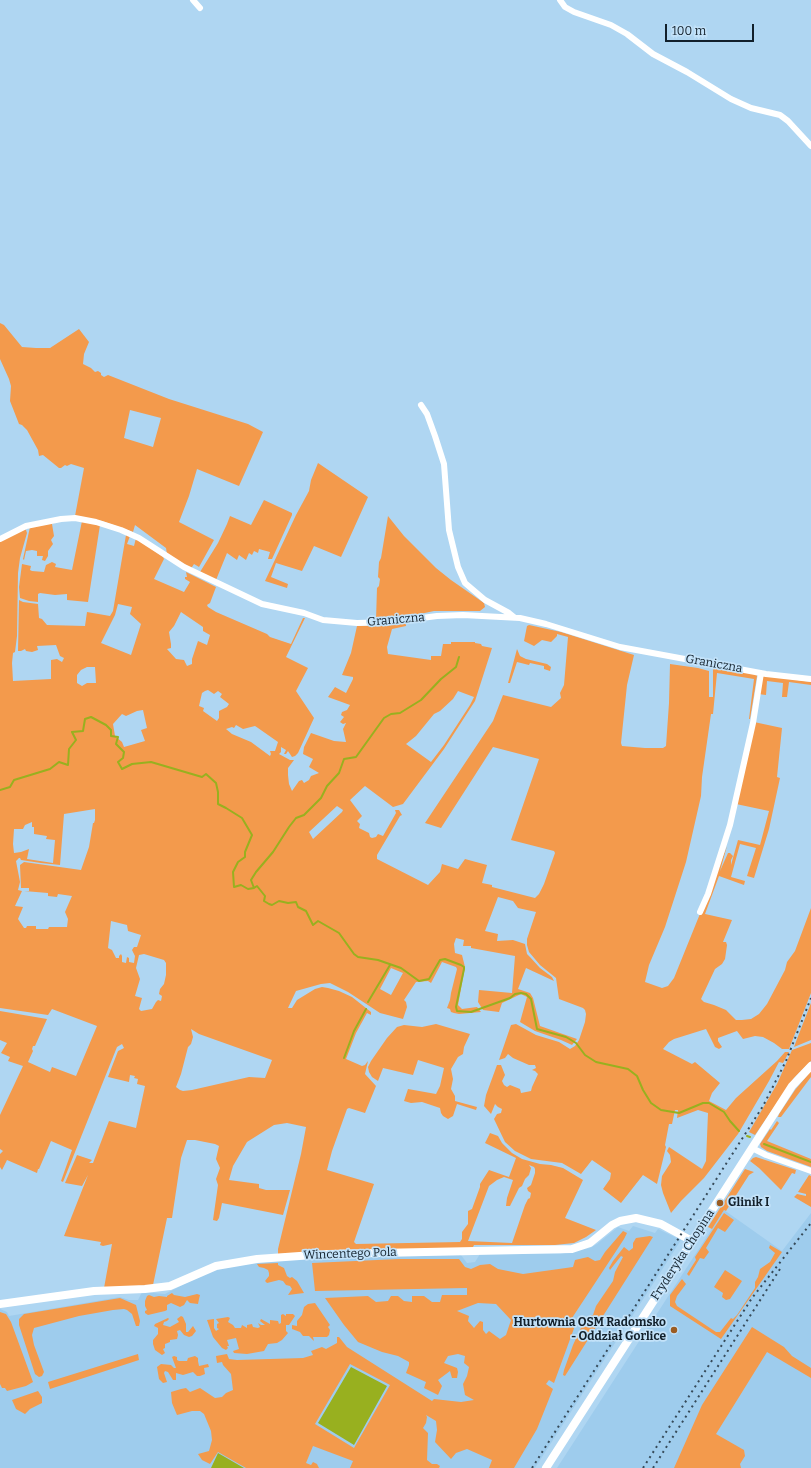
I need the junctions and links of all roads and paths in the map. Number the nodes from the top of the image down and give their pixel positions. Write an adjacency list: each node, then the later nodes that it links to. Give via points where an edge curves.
1 (193, 0): 3 (street)
2 (560, 0): 4 (street, via 565,7 574,12 611,25 627,34 653,54 731,99 751,108 780,115)
3 (200, 8)
4 (811, 146)
5 (421, 405): 7 (street, via 444,464 449,530 458,567 465,583 485,600)
6 (0, 539): 7 (street, Graniczna, via 26,526 75,518 96,522 139,538 184,567 262,604 324,620 391,622 437,616)
7 (514, 617): 8 (street, Graniczna, via 620,647)
8 (761, 672): 9 (street, Graniczna); 10 (street, via 753,723 730,825)
9 (811, 679)
10 (700, 912)
11 (811, 1066): 12 (street, Fryderyka Chopina, via 792,1086)
12 (752, 1148): 13 (street); 14 (street, Fryderyka Chopina)
13 (811, 1171)
14 (692, 1241): 15 (street, Wincentego Pola, via 661,1224 636,1218 612,1225 590,1243 572,1250 328,1254 257,1259 216,1266 170,1286 94,1291); 16 (street, Fryderyka Chopina)
15 (0, 1304)
16 (546, 1468)

